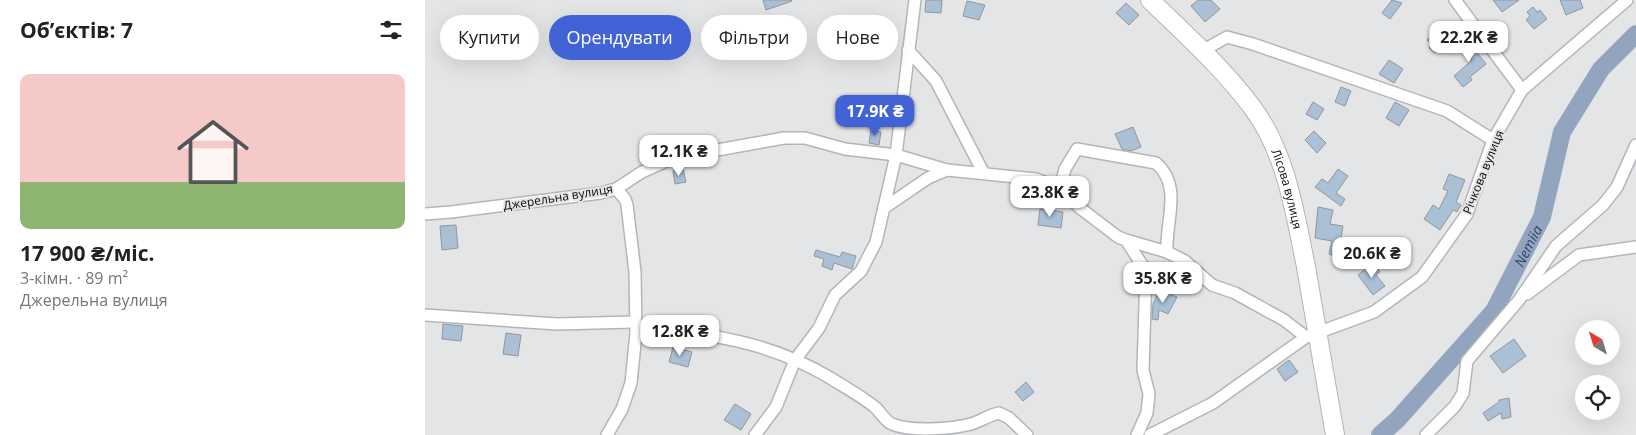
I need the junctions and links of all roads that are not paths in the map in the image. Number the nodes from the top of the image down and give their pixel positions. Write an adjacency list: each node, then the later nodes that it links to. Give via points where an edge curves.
1 (915, 0): 5 (street)
2 (1455, 0): 7 (street)
3 (1627, 0): 7 (street, Річкова вулиця)
4 (1155, 3): 6 (highway, Лісова вулиця)
5 (908, 50): 10 (street); 12 (street, via 936,81)
6 (1202, 51): 8 (street, via 1227,38 1253,44 1447,111); 23 (highway, Лісова вулиця, via 1252,107 1272,139 1297,224)
7 (1523, 90): 8 (street, Річкова вулиця)
8 (1493, 140): 23 (street, Річкова вулиця, via 1467,214 1423,277 1374,312)
9 (1636, 145): 20 (street, via 1617,187 1603,205 1557,246)
10 (895, 155): 11 (street, Джерельна вулиця); 14 (street, Джерельна вулиця, via 845,149 805,138 784,138 673,158 642,172); 15 (street)
11 (947, 170): 12 (street, Джерельна вулиця); 15 (street, Джерельна вулиця, via 928,178)
12 (983, 172): 13 (street, Джерельна вулиця, via 1037,179)
13 (1060, 188): 17 (street, Джерельна вулиця, via 1080,208); 19 (street, via 1065,169 1077,149 1156,163 1165,171 1173,195 1166,237)
14 (616, 190): 16 (street, Джерельна вулиця); 22 (street, via 627,205 635,272)
15 (884, 208): 24 (street, via 876,242 861,270 835,295 819,328)
16 (425, 214)
17 (1126, 240): 19 (street, Джерельна вулиця); 29 (street, Джерельна вулиця, via 1146,271 1143,370 1149,394 1147,413)
18 (1636, 247): 20 (street, via 1579,255)
19 (1167, 252): 23 (street, Джерельна вулиця, via 1185,261 1212,284)
20 (1519, 300): 31 (street, via 1467,361 1463,393 1455,406)
21 (425, 315): 22 (street)
22 (635, 327): 24 (street, via 730,338); 26 (street, via 631,383 622,409)
23 (1313, 335): 25 (highway, Лісова вулиця); 30 (street, Річкова вулиця, via 1213,403)
24 (795, 360): 27 (street, via 776,407); 28 (street, via 876,408 891,424 921,429 954,426 971,424 999,413)
25 (1333, 428)
26 (607, 435)
27 (755, 435)
28 (1027, 435)
29 (1137, 435)
30 (1149, 435)
31 (1426, 435)

